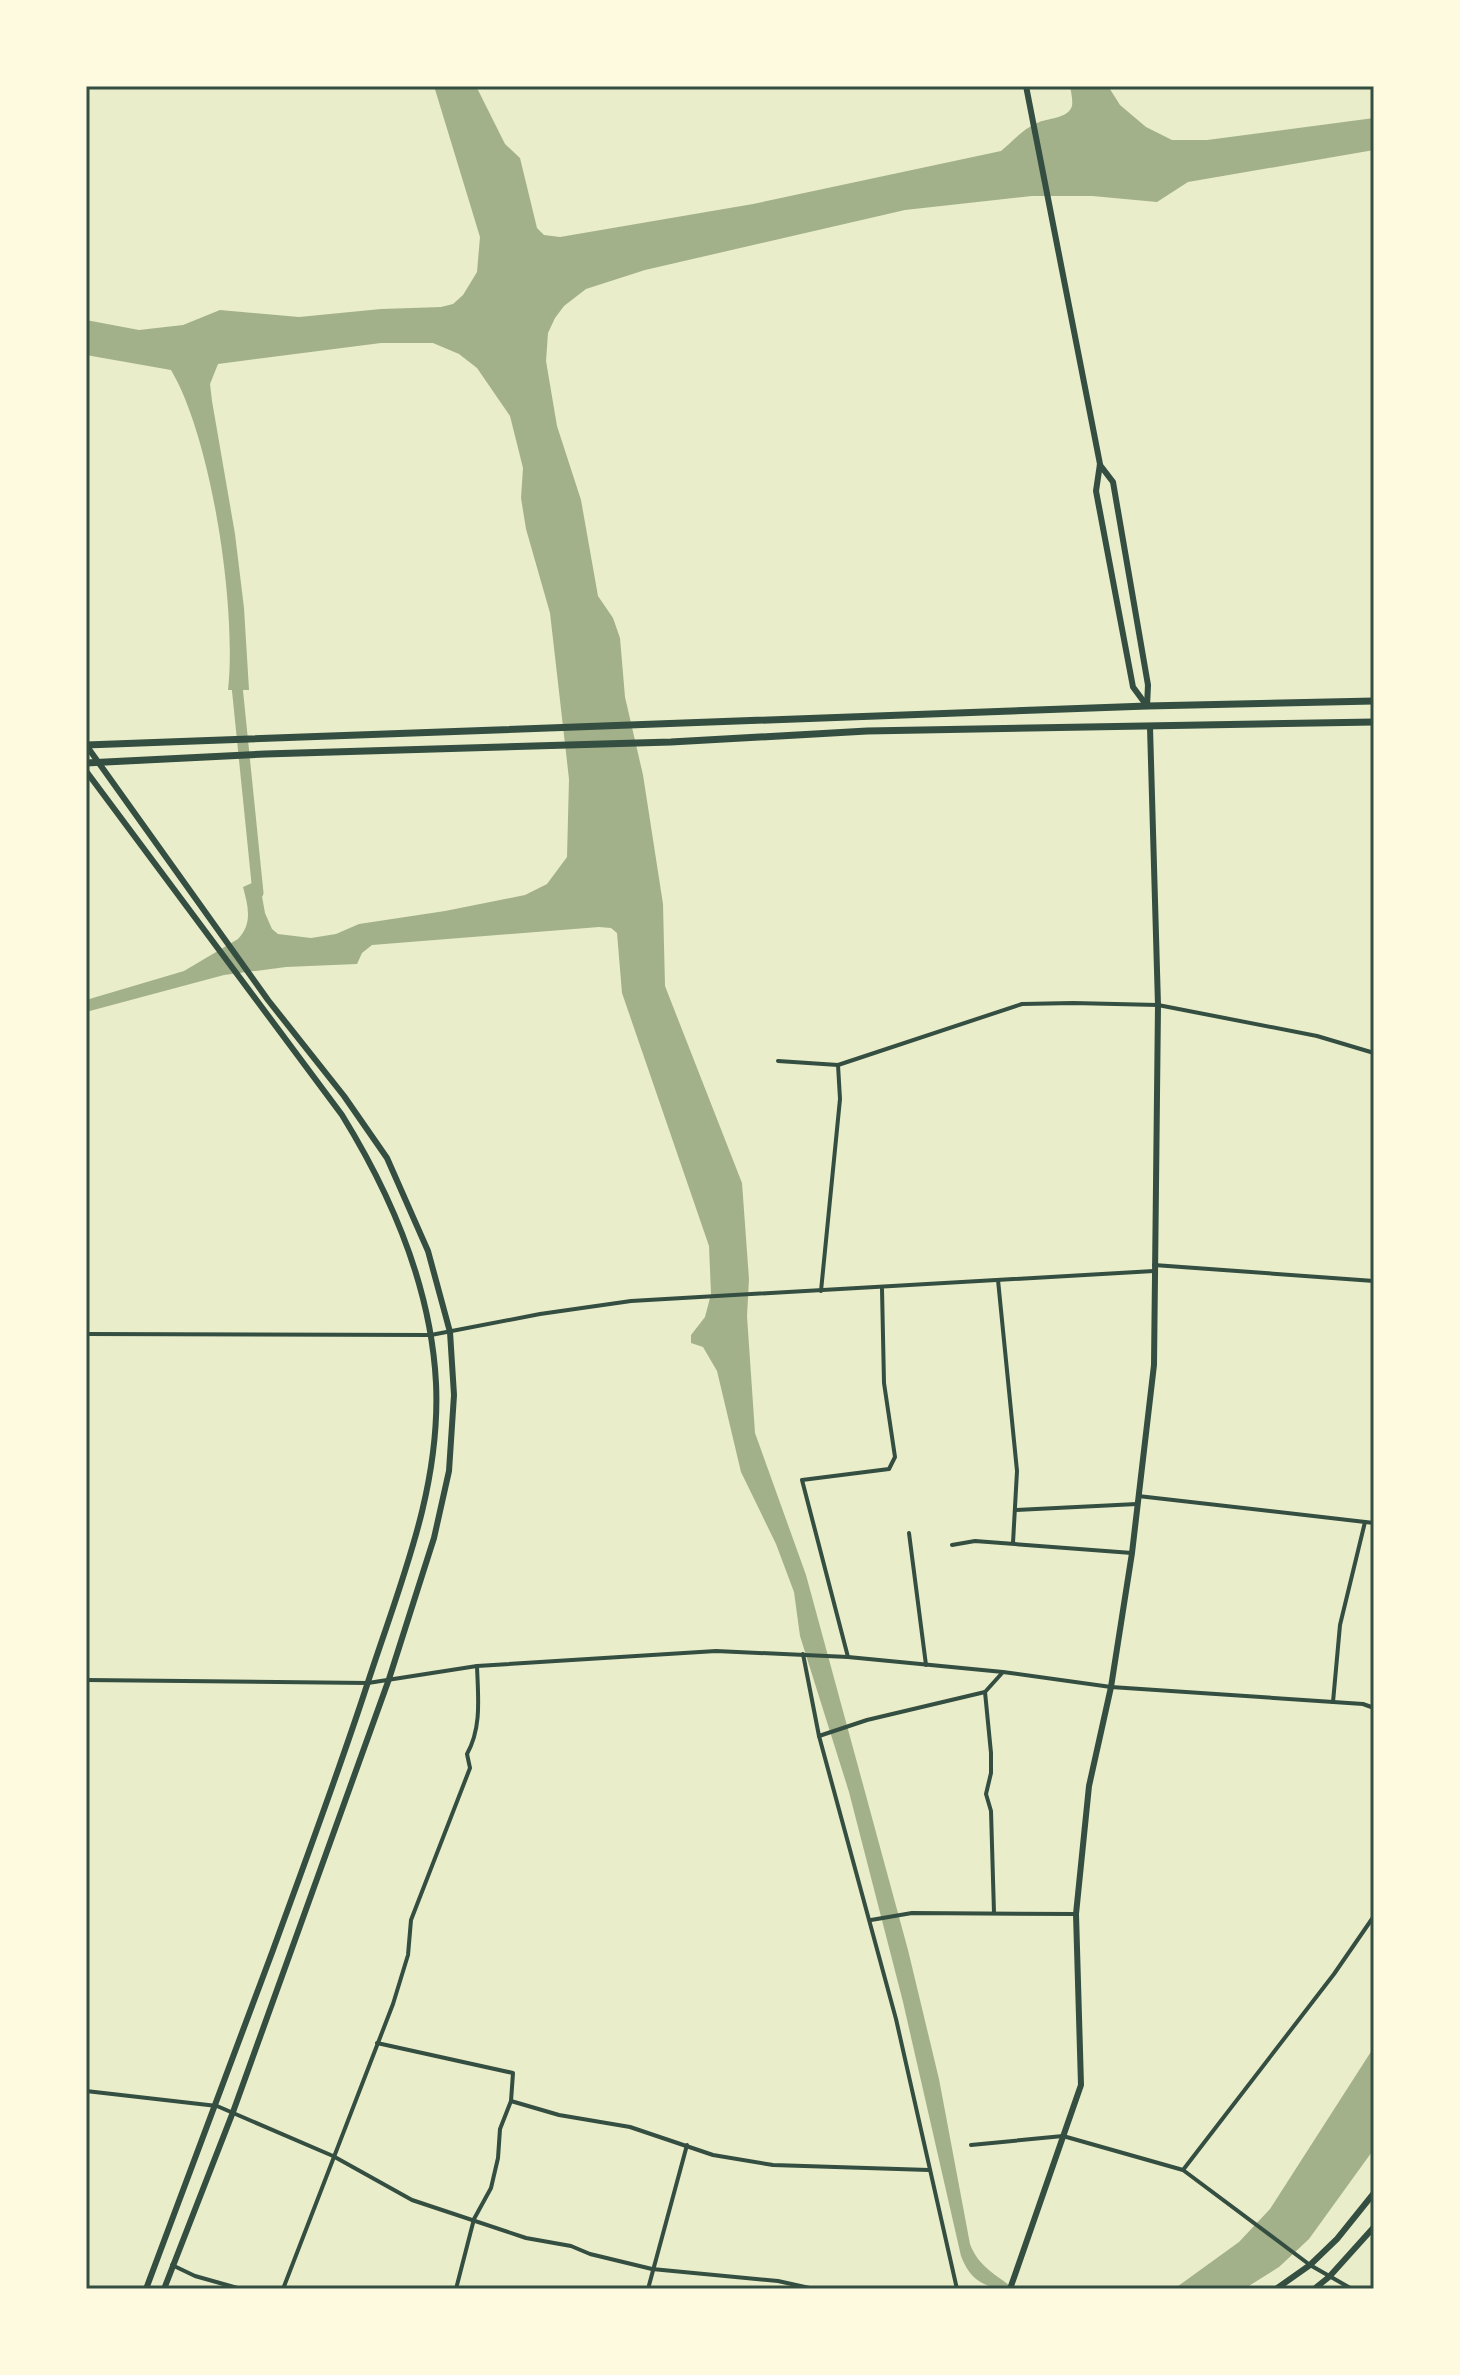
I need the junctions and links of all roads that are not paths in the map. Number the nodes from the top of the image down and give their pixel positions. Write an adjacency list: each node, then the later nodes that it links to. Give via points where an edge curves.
1 (1026, 86): 2 (main road)
2 (1100, 464): 4 (main road, via 1113,482 1148,685); 4 (main road, via 1096,491 1133,687)
3 (1374, 701): 4 (main road)
4 (1147, 706): 7 (main road)
5 (1374, 722): 6 (main road)
6 (1150, 727): 9 (main road, via 867,731); 11 (main road)
7 (86, 745): 9 (main road)
8 (86, 763): 9 (main road)
9 (96, 763): 20 (main road, via 387,1158 428,1251)
10 (86, 771): 22 (main road, via 342,1115 372,1163 408,1249)
11 (1158, 1005): 12 (street, via 1317,1036); 14 (street, via 1022,1004); 15 (main road)
12 (1374, 1053)
13 (778, 1061): 14 (street)
14 (838, 1065): 19 (street, via 840,1099)
15 (1154, 1268): 16 (street); 17 (street); 23 (main road, via 1154,1365)
16 (998, 1280): 18 (street); 24 (street, via 1017,1471)
17 (1374, 1281)
18 (882, 1287): 19 (street); 32 (street, via 884,1383 895,1457 889,1469 802,1480)
19 (821, 1291): 20 (street, via 582,1307)
20 (450, 1332): 22 (street); 36 (main road, via 454,1395 449,1471 434,1538)
21 (86, 1334): 22 (street)
22 (431, 1335): 38 (main road, via 435,1437 427,1498)
23 (1138, 1500): 24 (street); 25 (street); 30 (main road)
24 (1015, 1510): 28 (street)
25 (1365, 1522): 26 (street); 41 (street, via 1340,1625)
26 (1374, 1523)
27 (909, 1533): 33 (street)
28 (1013, 1543): 29 (street); 30 (street)
29 (952, 1545)
30 (1132, 1553): 39 (main road)
31 (803, 1654): 32 (street); 34 (street, via 716,1651); 43 (street)
32 (848, 1657): 33 (street)
33 (926, 1665): 35 (street)
34 (477, 1666): 36 (street); 48 (street, via 479,1714 467,1754 470,1768 411,1920 408,1955)
35 (1003, 1672): 39 (street); 40 (street)
36 (389, 1679): 38 (street); 52 (main road)
37 (86, 1680): 38 (street)
38 (368, 1683): 51 (main road)
39 (1111, 1687): 41 (street); 45 (main road, via 1089,1786)
40 (985, 1692): 43 (street); 44 (street)
41 (1333, 1702): 42 (street)
42 (1374, 1708)
43 (819, 1736): 47 (street)
44 (994, 1913): 45 (street); 47 (street, via 912,1913)
45 (1076, 1914): 53 (main road, via 1081,2085)
46 (1374, 1916): 58 (street)
47 (873, 1919): 57 (street)
48 (377, 2043): 50 (street, via 513,2073); 56 (street)
49 (86, 2091): 51 (street)
50 (511, 2101): 54 (street); 60 (street, via 500,2129 491,2188)
51 (217, 2106): 52 (street); 66 (main road)
52 (233, 2112): 56 (street); 62 (main road)
53 (1063, 2136): 55 (street); 58 (street); 74 (main road)
54 (687, 2145): 57 (street, via 773,2165); 64 (street)
55 (971, 2145)
56 (333, 2156): 60 (street, via 412,2200); 69 (street)
57 (929, 2170): 73 (street)
58 (1183, 2170): 63 (street)
59 (1374, 2193): 63 (main road)
60 (474, 2219): 64 (street, via 526,2238); 70 (street)
61 (1374, 2227): 65 (main road)
62 (172, 2265): 67 (main road); 68 (street)
63 (1310, 2265): 65 (street); 75 (main road)
64 (652, 2269): 71 (street); 72 (street)
65 (1329, 2277): 76 (main road); 77 (street)
66 (146, 2289)
67 (164, 2289)
68 (241, 2289)
69 (283, 2289)
70 (456, 2289)
71 (648, 2289)
72 (814, 2289)
73 (957, 2289)
74 (1010, 2289)
75 (1276, 2289)
76 (1314, 2289)
77 (1352, 2289)

